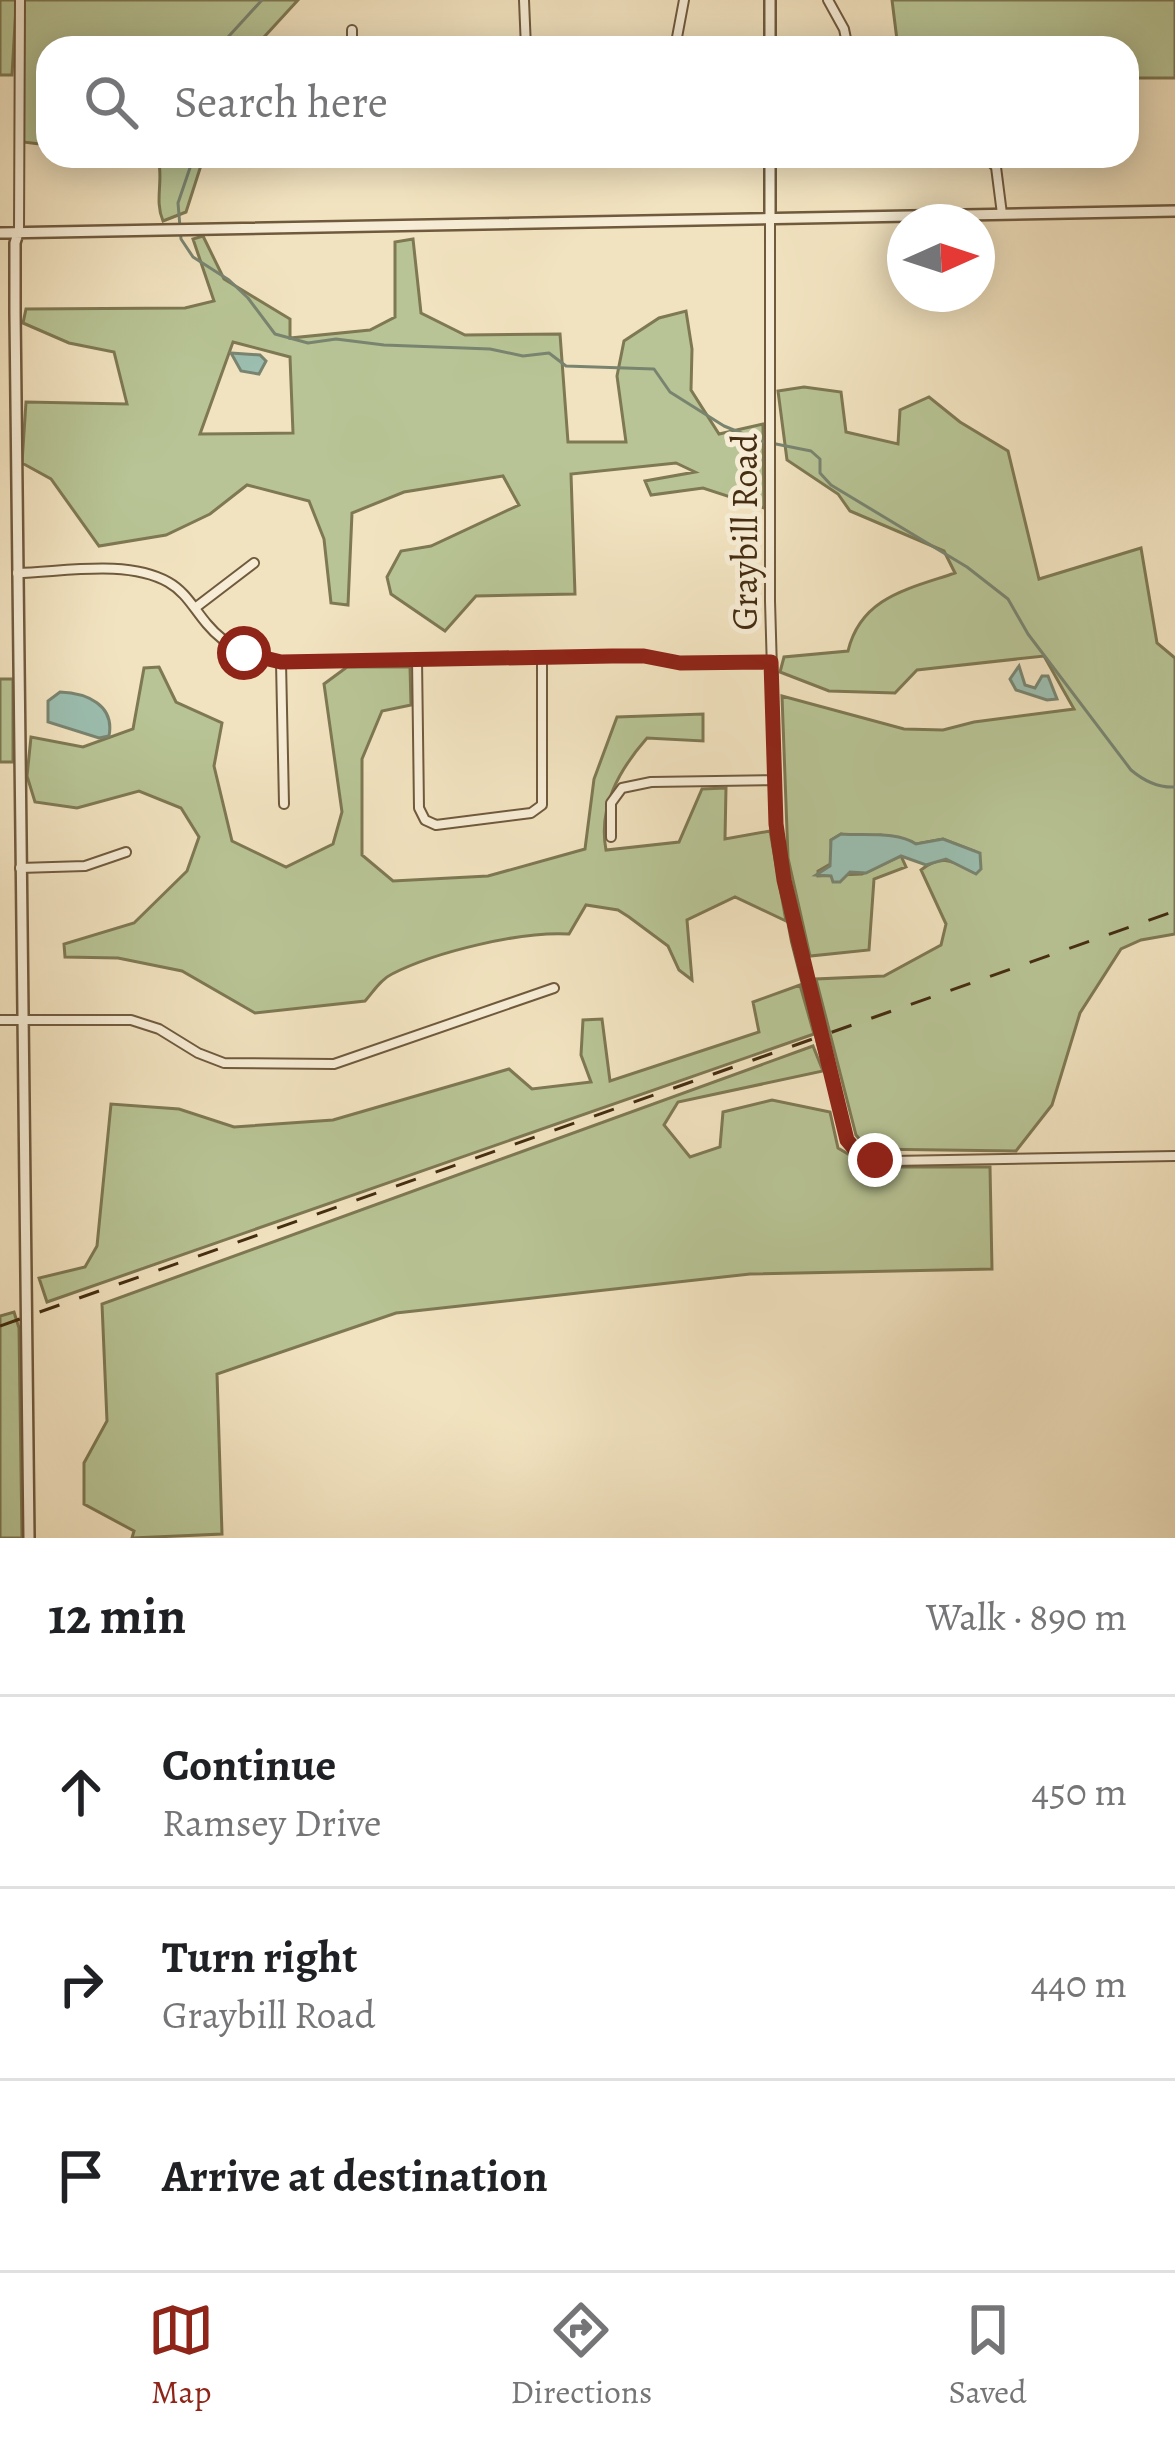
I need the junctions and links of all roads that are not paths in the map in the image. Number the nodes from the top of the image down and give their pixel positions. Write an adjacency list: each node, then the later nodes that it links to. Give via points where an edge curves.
1 (20, 0): 17 (street)
2 (524, 0): 8 (street)
3 (684, 0): 9 (street)
4 (770, 0): 10 (street)
5 (828, 0): 11 (street)
6 (352, 30): 7 (street)
7 (352, 36)
8 (526, 36)
9 (677, 36)
10 (770, 36)
11 (845, 36)
12 (770, 168): 16 (street, Graybill Road)
13 (997, 168): 15 (street)
14 (1175, 211): 15 (street)
15 (1002, 214): 16 (street)
16 (770, 217): 17 (street); 25 (street, Graybill Road)
17 (19, 230): 18 (street); 20 (street)
18 (0, 233)
19 (254, 563): 21 (street)
20 (17, 573): 21 (street, via 139,572 176,587); 30 (street)
21 (196, 608): 24 (street, via 231,646)
22 (542, 658): 23 (street); 23 (street, via 542,805 436,825 419,808); 25 (street)
23 (417, 659): 24 (street)
24 (281, 662): 27 (street)
25 (771, 662): 26 (street, Graybill Road)
26 (776, 780): 28 (street, via 622,788 610,803); 34 (street, Graybill Road, via 796,941 847,1140 858,1153 892,1161)
27 (284, 804)
28 (611, 837)
29 (126, 853): 30 (street, via 85,866)
30 (19, 868): 33 (street)
31 (554, 988): 33 (street, via 334,1064 224,1063 131,1020)
32 (0, 1020): 33 (street)
33 (21, 1022): 35 (street)
34 (1175, 1156)
35 (29, 1538)

